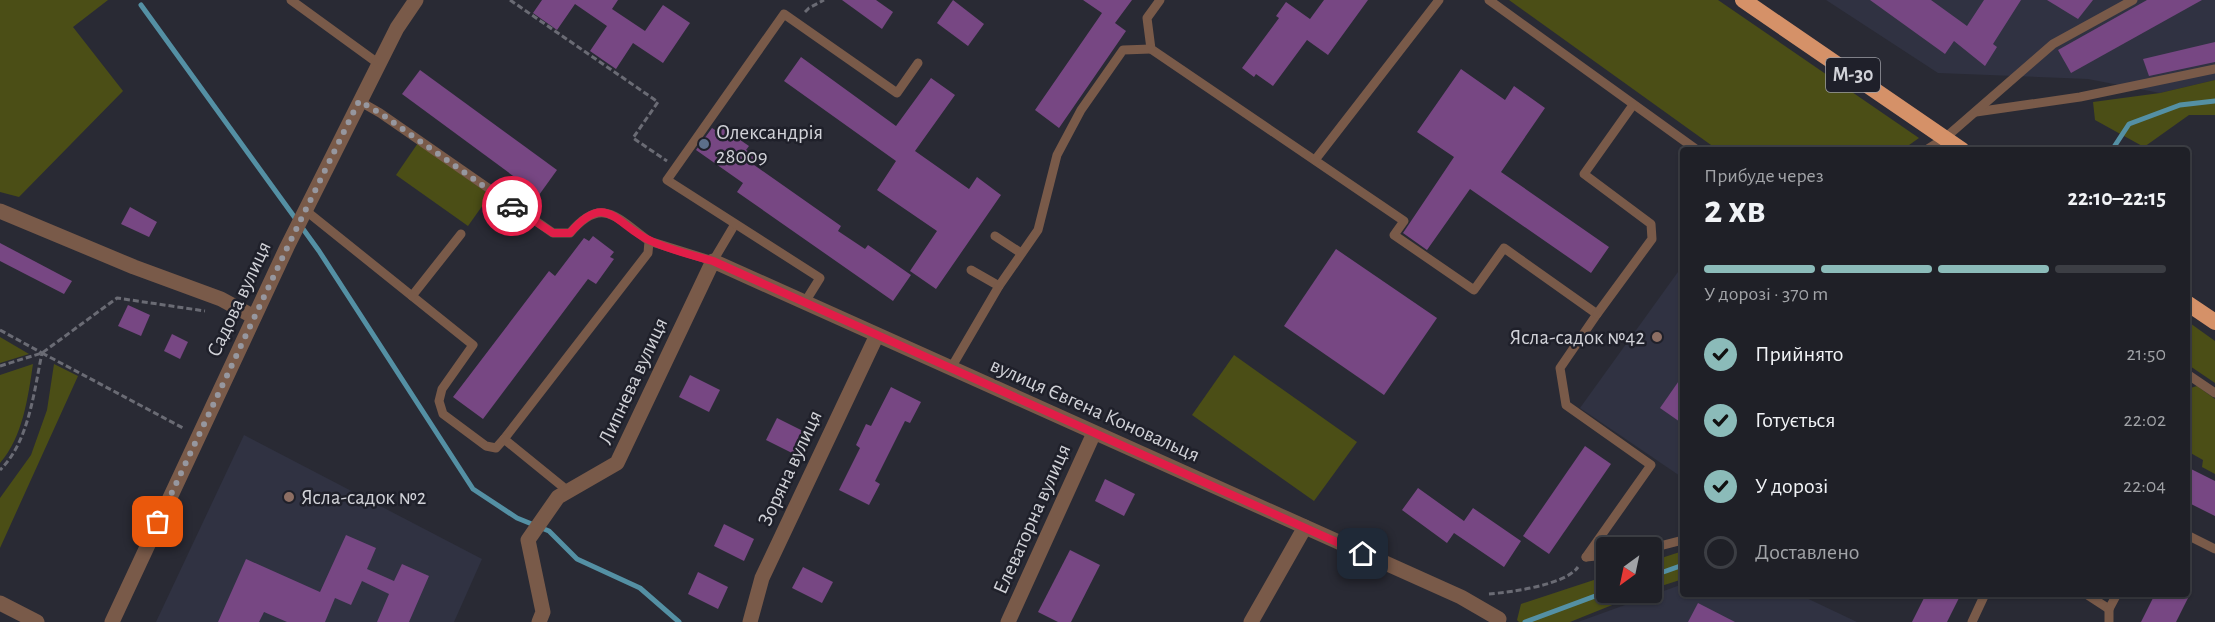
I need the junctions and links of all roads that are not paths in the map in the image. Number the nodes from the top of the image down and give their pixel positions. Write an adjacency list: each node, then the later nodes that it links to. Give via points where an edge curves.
1 (291, 0): 10 (lane)
2 (1160, 0): 8 (lane, via 1147,18)
3 (1439, 0): 19 (lane)
4 (1490, 0): 13 (lane)
5 (1743, 0): 15 (highway, М-30)
6 (2133, 0): 14 (lane, via 2053,44)
7 (414, 1): 10 (street, Садова вулиця)
8 (1151, 49): 19 (lane); 26 (lane, via 1123,50 1081,110 1057,155 1038,230)
9 (918, 63): 22 (lane, via 897,93 784,14 667,180)
10 (378, 64): 12 (street, Садова вулиця)
11 (2215, 69): 14 (lane, via 2080,97)
12 (359, 101): 21 (street, Садова вулиця); 25 (lane, via 553,233 570,233 582,219 597,212 611,213)
13 (1633, 105): 16 (lane); 33 (lane, via 1584,174 1652,224 1652,238)
14 (1976, 112): 15 (lane)
15 (1945, 138): 17 (lane); 18 (highway, М-30)
16 (1693, 147)
17 (1931, 147)
18 (1958, 147)
19 (1315, 160): 33 (lane, via 1404,221 1394,235 1474,290 1504,248)
20 (0, 211): 34 (street, via 221,299)
21 (304, 213): 30 (lane); 34 (street, Садова вулиця)
22 (735, 224): 27 (lane); 31 (lane, via 820,278)
23 (461, 234): 30 (lane)
24 (995, 236): 26 (lane)
25 (649, 241): 27 (lane); 41 (lane, via 648,253)
26 (1022, 253): 29 (lane)
27 (713, 261): 31 (street, вулиця Євгена Коновальця); 42 (street, Липнева вулиця, via 617,463)
28 (971, 270): 29 (lane)
29 (999, 286): 37 (lane)
30 (412, 296): 41 (lane, via 474,345 442,389 439,401 443,414 486,446 496,448)
31 (805, 302): 36 (street, вулиця Євгена Коновальця)
32 (2190, 305): 35 (highway)
33 (1597, 314): 45 (lane, via 1560,368 1566,405 1651,465)
34 (254, 317): 58 (street, Садова вулиця)
35 (2215, 322)
36 (877, 335): 37 (street, вулиця Євгена Коновальця); 60 (street, Зоряна вулиця, via 762,578)
37 (951, 368): 40 (street, вулиця Євгена Коновальця)
38 (2190, 376): 39 (lane)
39 (2215, 393)
40 (1094, 433): 43 (street, вулиця Євгена Коновальця); 61 (street, Елеваторна вулиця)
41 (504, 439): 42 (lane)
42 (563, 494): 59 (street, Липнева вулиця, via 528,540 543,612)
43 (1305, 528): 56 (street, вулиця Євгена Коновальця, via 1461,597); 62 (street)
44 (2190, 536): 49 (lane)
45 (1600, 537)
46 (1680, 541): 48 (lane)
47 (1596, 543): 50 (lane, via 1586,557)
48 (1662, 545)
49 (2215, 549)
50 (1596, 556)
51 (1984, 597): 63 (lane)
52 (2091, 597): 55 (lane)
53 (2115, 597): 55 (lane)
54 (0, 603): 57 (street)
55 (2109, 609): 64 (lane)
56 (1499, 619)
57 (38, 622)
58 (112, 622)
59 (539, 622)
60 (750, 622)
61 (1008, 622)
62 (1251, 622)
63 (1972, 622)
64 (2109, 622)

